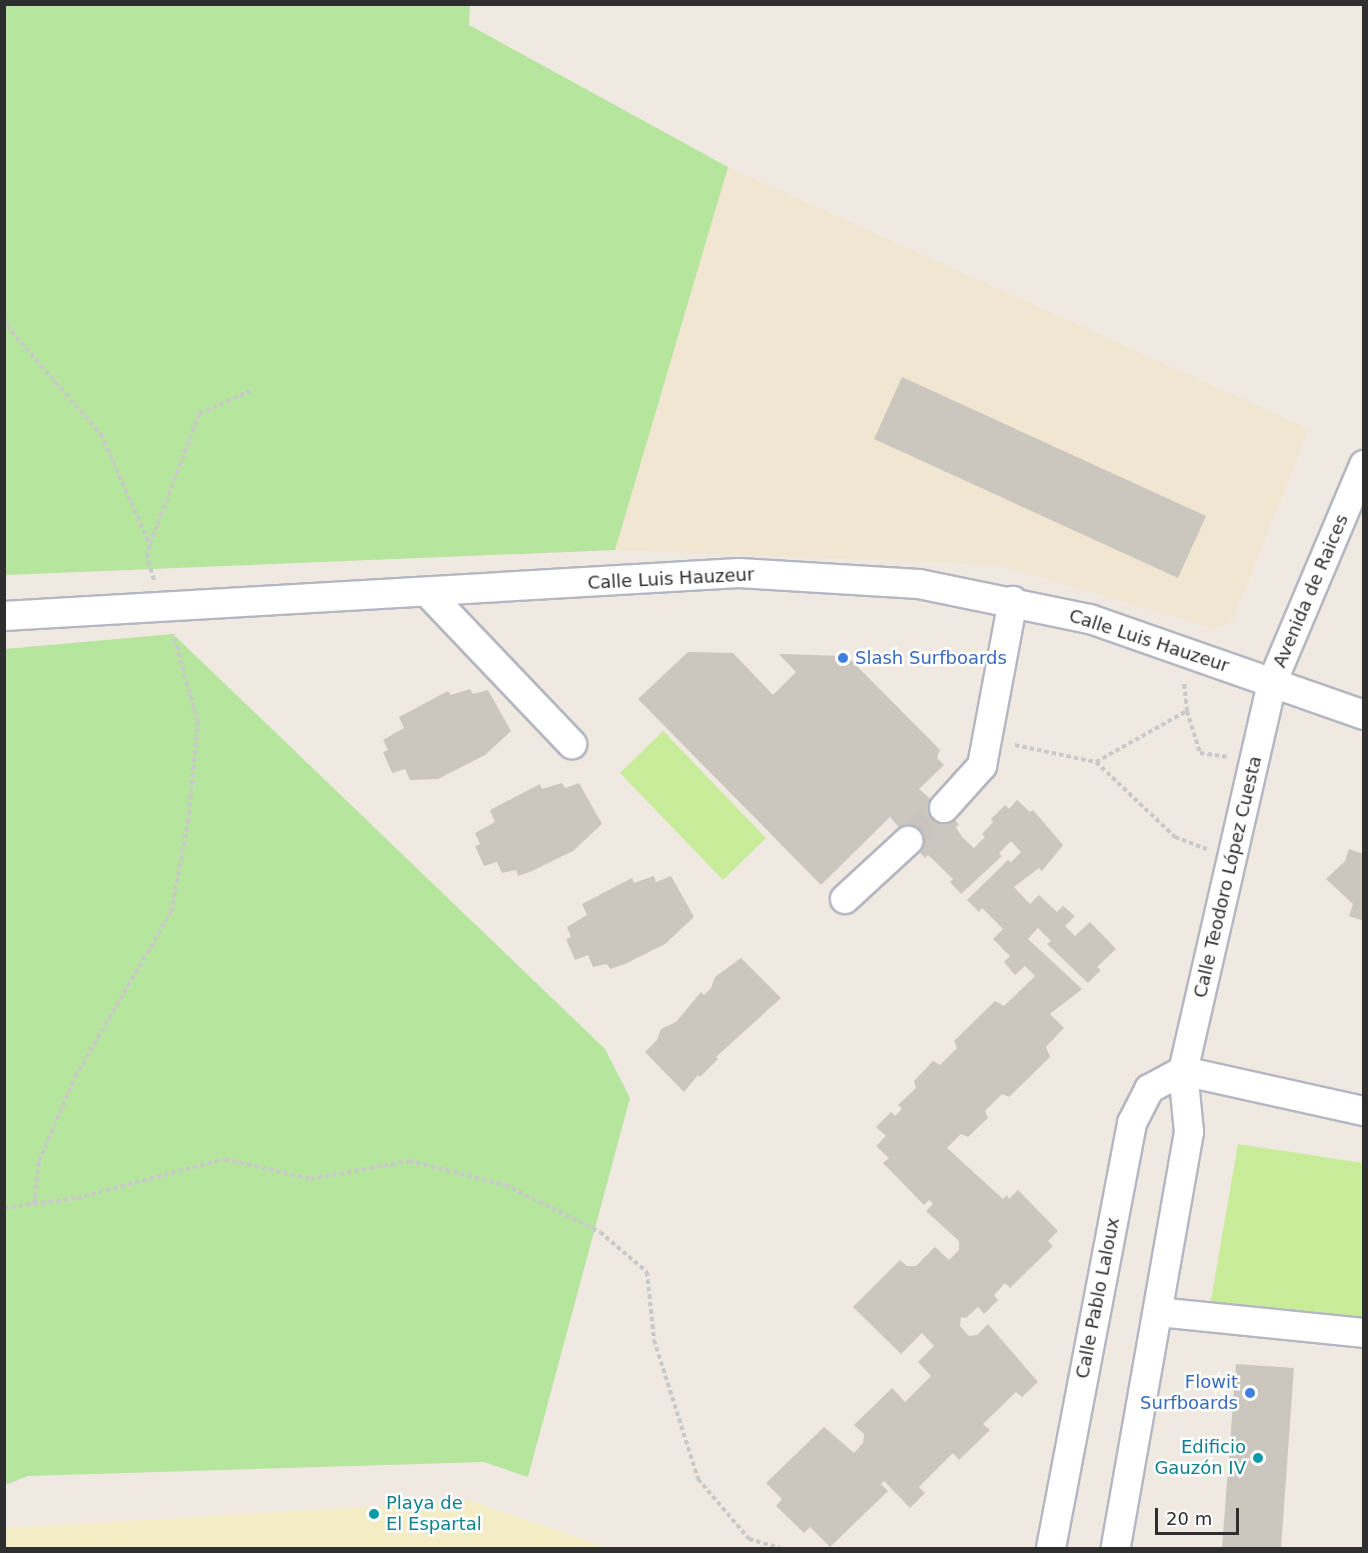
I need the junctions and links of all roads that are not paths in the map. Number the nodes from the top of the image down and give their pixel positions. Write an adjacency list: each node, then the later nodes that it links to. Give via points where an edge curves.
1 (1364, 465): 5 (street, Avenida de Raices)
2 (428, 593): 3 (street, Calle Luis Hauzeur, via 739,573 919,584); 4 (street, Calle Luis Hauzeur); 7 (street)
3 (1013, 601): 5 (street, Calle Luis Hauzeur, via 1090,619); 8 (street, via 982,766)
4 (4, 616)
5 (1272, 683): 6 (street, Calle Luis Hauzeur); 11 (street, Calle Teodoro López Cuesta)
6 (1364, 715)
7 (572, 744)
8 (944, 808)
9 (908, 841): 10 (street)
10 (845, 899)
11 (1183, 1071): 12 (street); 13 (street, via 1190,1132); 15 (street, Calle Pablo Laloux, via 1149,1089 1132,1123)
12 (1364, 1111)
13 (1158, 1312): 14 (street); 16 (street)
14 (1364, 1333)
15 (1051, 1548)
16 (1116, 1548)

